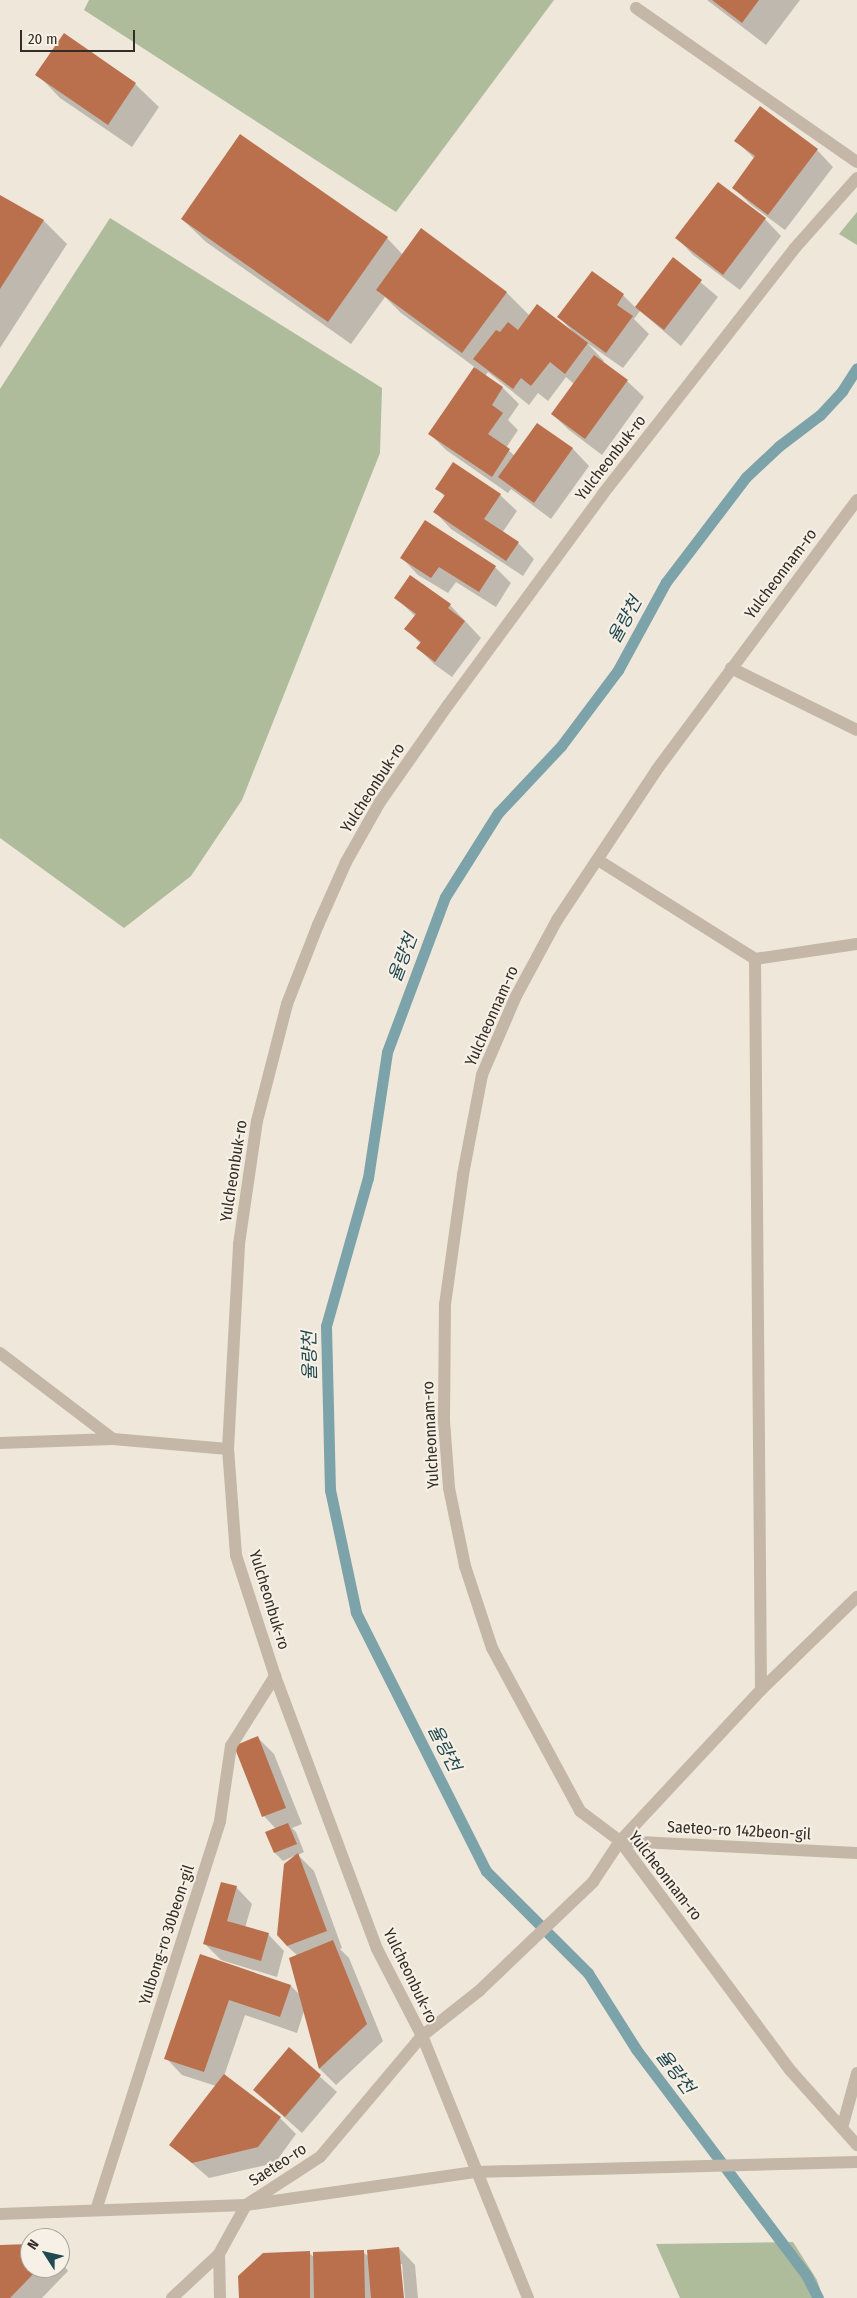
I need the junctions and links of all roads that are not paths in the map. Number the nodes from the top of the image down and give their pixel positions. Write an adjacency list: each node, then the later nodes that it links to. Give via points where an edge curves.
1 (636, 8): 2 (street)
2 (857, 162)
3 (857, 178): 13 (street, Yulcheonbuk-ro, via 794,249 602,496 397,778 346,862 287,1004 257,1121 239,1244)
4 (857, 500): 5 (street, Yulcheonnam-ro)
5 (732, 668): 6 (street); 7 (street, Yulcheonnam-ro, via 656,771)
6 (857, 730)
7 (598, 860): 9 (street); 17 (street, Yulcheonnam-ro, via 548,937 516,996 482,1075 463,1175 445,1304 444,1421 449,1488 465,1566 492,1648 580,1811)
8 (857, 944): 9 (street)
9 (755, 959): 16 (street)
10 (0, 1354): 11 (street)
11 (114, 1439): 12 (street); 13 (street)
12 (0, 1443)
13 (228, 1450): 15 (street, Yulcheonbuk-ro, via 236,1555)
14 (857, 1597): 16 (street, Saeteo-ro)
15 (275, 1676): 19 (street, Yulcheonbuk-ro, via 377,1949); 26 (street, Yulbong-ro 30beon-gil, via 231,1746 220,1821)
16 (761, 1690): 17 (street, Saeteo-ro)
17 (620, 1841): 18 (street, Saeteo-ro 142beon-gil); 19 (street, Saeteo-ro, via 593,1882 479,1991); 21 (street, Yulcheonnam-ro, via 790,2070)
18 (857, 1853)
19 (422, 2036): 24 (street, Yulcheonbuk-ro); 25 (street, Saeteo-ro, via 320,2157)
20 (857, 2073): 21 (street)
21 (842, 2128): 22 (street, Yulcheonnam-ro)
22 (857, 2145)
23 (857, 2162): 24 (street)
24 (475, 2172): 25 (street); 31 (street, Yulcheonbuk-ro)
25 (246, 2205): 26 (street); 28 (street, Saeteo-ro)
26 (96, 2210): 27 (street)
27 (0, 2214)
28 (219, 2254): 29 (street, Saeteo-ro); 30 (street)
29 (172, 2298)
30 (220, 2298)
31 (528, 2298)

